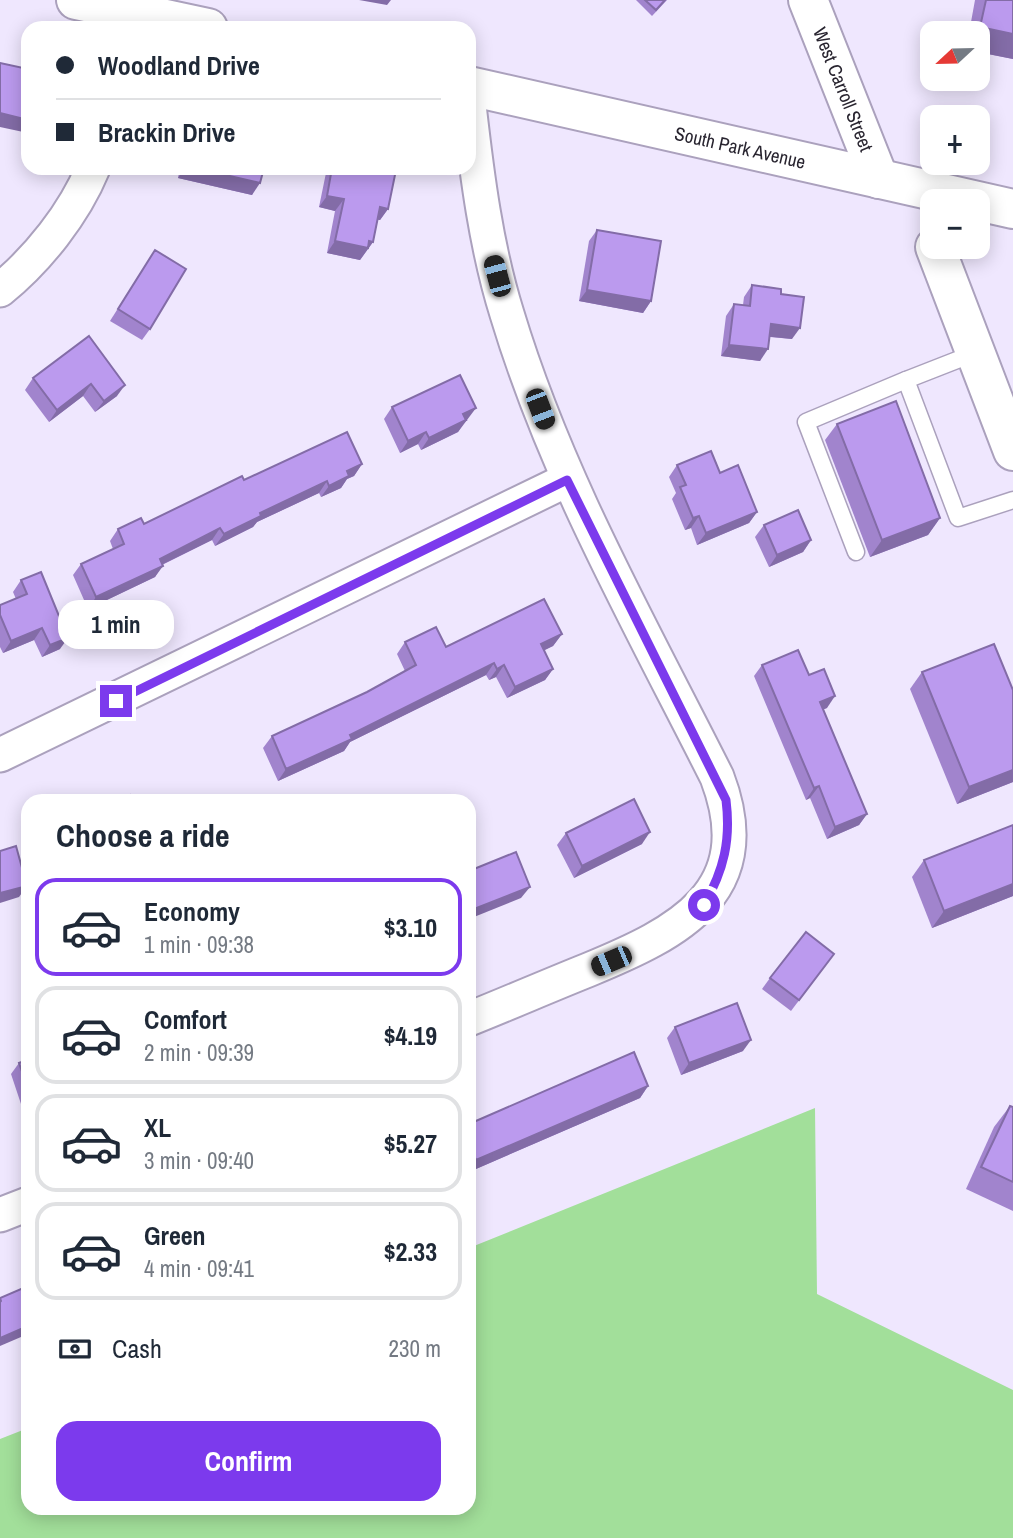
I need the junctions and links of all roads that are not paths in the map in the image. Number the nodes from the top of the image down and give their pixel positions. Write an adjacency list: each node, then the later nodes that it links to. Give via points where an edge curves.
1 (76, 0): 3 (street)
2 (808, 0): 7 (street, West Carroll Street)
3 (141, 21)
4 (476, 88): 7 (street, South Park Avenue)
5 (476, 151): 15 (street, via 492,257 507,314)
6 (89, 175): 11 (street, via 62,222)
7 (896, 183): 8 (street, South Park Avenue); 9 (street, West Carroll Street)
8 (1013, 209)
9 (920, 221)
10 (940, 259): 12 (street)
11 (0, 290)
12 (975, 353): 13 (lane); 14 (street)
13 (906, 380): 16 (lane, via 958,518); 17 (lane, via 806,422)
14 (1013, 451)
15 (567, 480): 18 (street); 19 (street, via 717,777 727,813 727,853 704,905 672,931 635,951)
16 (1013, 500)
17 (856, 552)
18 (0, 755)
19 (476, 1016)
20 (21, 1206): 21 (street)
21 (0, 1215)

